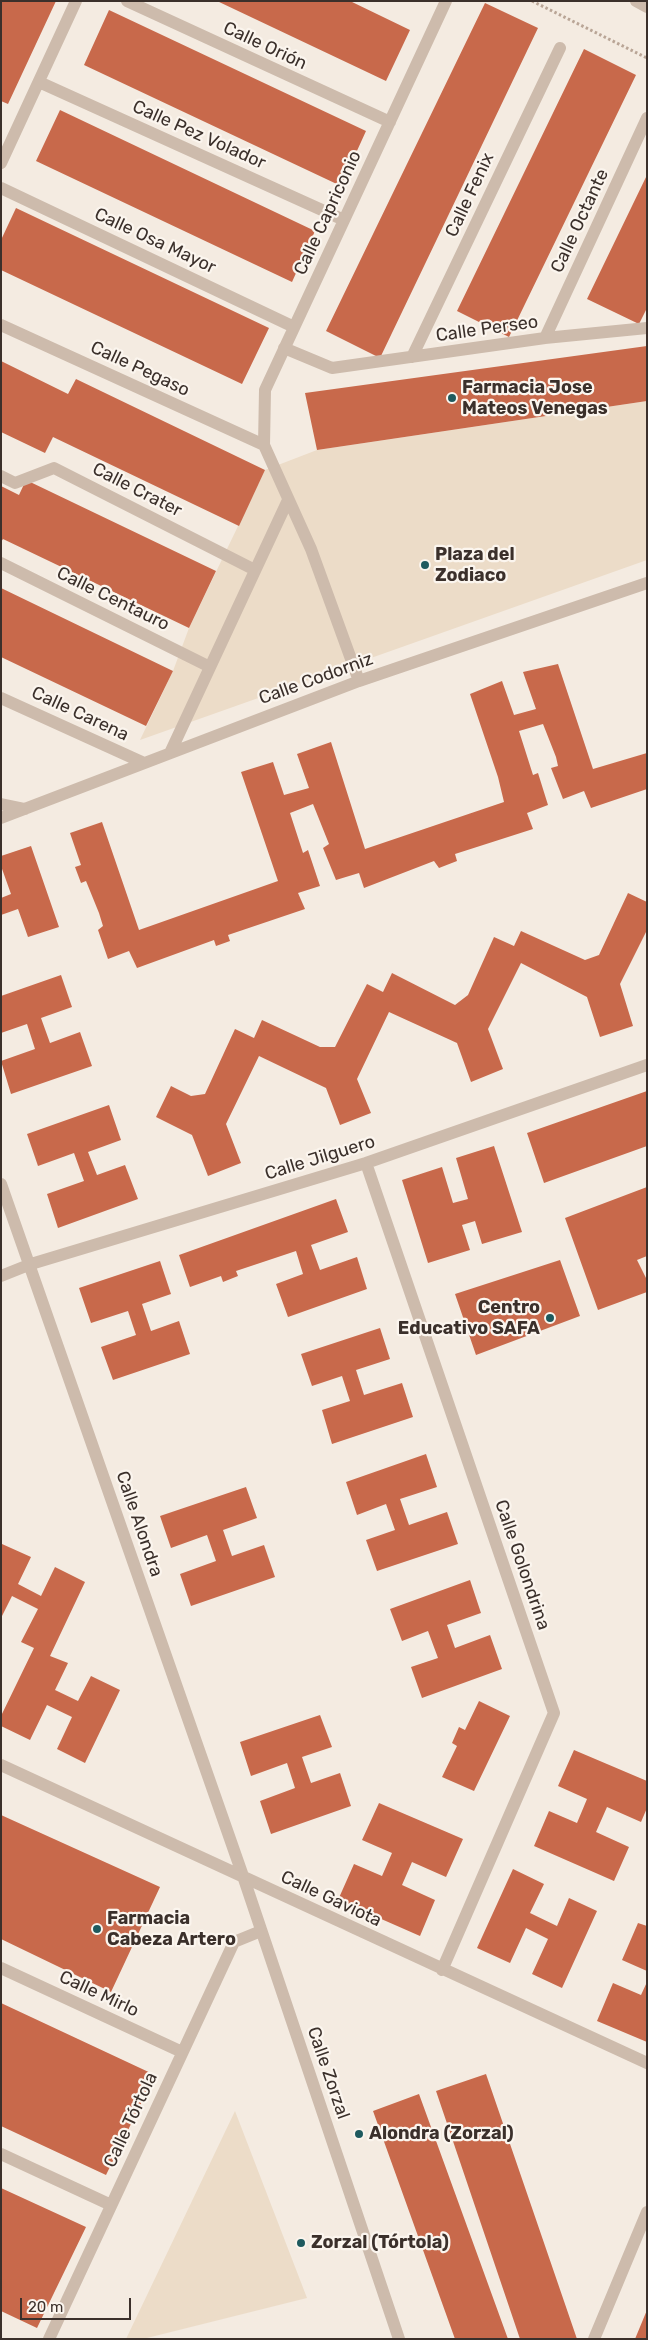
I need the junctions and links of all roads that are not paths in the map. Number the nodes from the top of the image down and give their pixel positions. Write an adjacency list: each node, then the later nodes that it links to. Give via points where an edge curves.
1 (76, 1): 7 (street)
2 (126, 1): 9 (street, Calle Orión)
3 (446, 1): 9 (street, Calle Capriconio)
4 (636, 1): 5 (street)
5 (647, 7)
6 (560, 48): 18 (street, Calle Fenix)
7 (39, 82): 10 (street); 12 (street, Calle Pez Volador)
8 (647, 118): 16 (street, Calle Octante)
9 (390, 122): 12 (street, Calle Capriconio)
10 (3, 154)
11 (1, 188): 14 (street, Calle Osa Mayor)
12 (344, 220): 14 (street, Calle Capriconio)
13 (1, 325): 19 (street, Calle Pegaso)
14 (294, 327): 17 (street, Calle Capriconio)
15 (647, 328): 16 (street, Calle Perseo)
16 (544, 338): 18 (street, Calle Perseo)
17 (284, 348): 18 (street, Calle Perseo, via 332,368); 19 (street, Calle Capriconio, via 265,390)
18 (412, 357)
19 (264, 446): 21 (street)
20 (1, 476): 23 (street, Calle Crater, via 15,483 54,468)
21 (288, 500): 23 (street); 26 (street, via 311,549)
22 (1, 563): 25 (street, Calle Centauro)
23 (255, 570): 25 (street)
24 (647, 583): 26 (street, Calle Codorniz)
25 (210, 666): 28 (street)
26 (359, 681): 28 (street, Calle Codorniz)
27 (1, 698): 29 (street, Calle Carena)
28 (170, 753): 29 (street, Calle Codorniz)
29 (144, 763): 31 (street, Calle Codorniz)
30 (1, 804): 31 (street)
31 (25, 809): 32 (street, Calle Codorniz)
32 (1, 818)
33 (647, 1065): 34 (street, Calle Jilguero)
34 (366, 1163): 36 (street, Calle Jilguero); 42 (street, Calle Golondrina, via 554,1714)
35 (1, 1184): 36 (street, Calle Alondra)
36 (31, 1264): 37 (street, Calle Jilguero); 39 (street, Calle Alondra)
37 (1, 1276)
38 (1, 1765): 39 (street, Calle Gaviota)
39 (243, 1876): 40 (street, Calle Zorzal); 42 (street, Calle Gaviota)
40 (261, 1931): 43 (street, Calle Tórtola, via 234,1942); 49 (street, Calle Zorzal)
41 (1, 1968): 43 (street, Calle Mirlo)
42 (442, 1970): 44 (street, Calle Gaviota)
43 (182, 2052): 46 (street, Calle Tórtola)
44 (647, 2063)
45 (1, 2154): 46 (street)
46 (111, 2205): 48 (street, Calle Tórtola)
47 (647, 2212): 50 (street)
48 (49, 2339)
49 (399, 2339)
50 (594, 2339)

